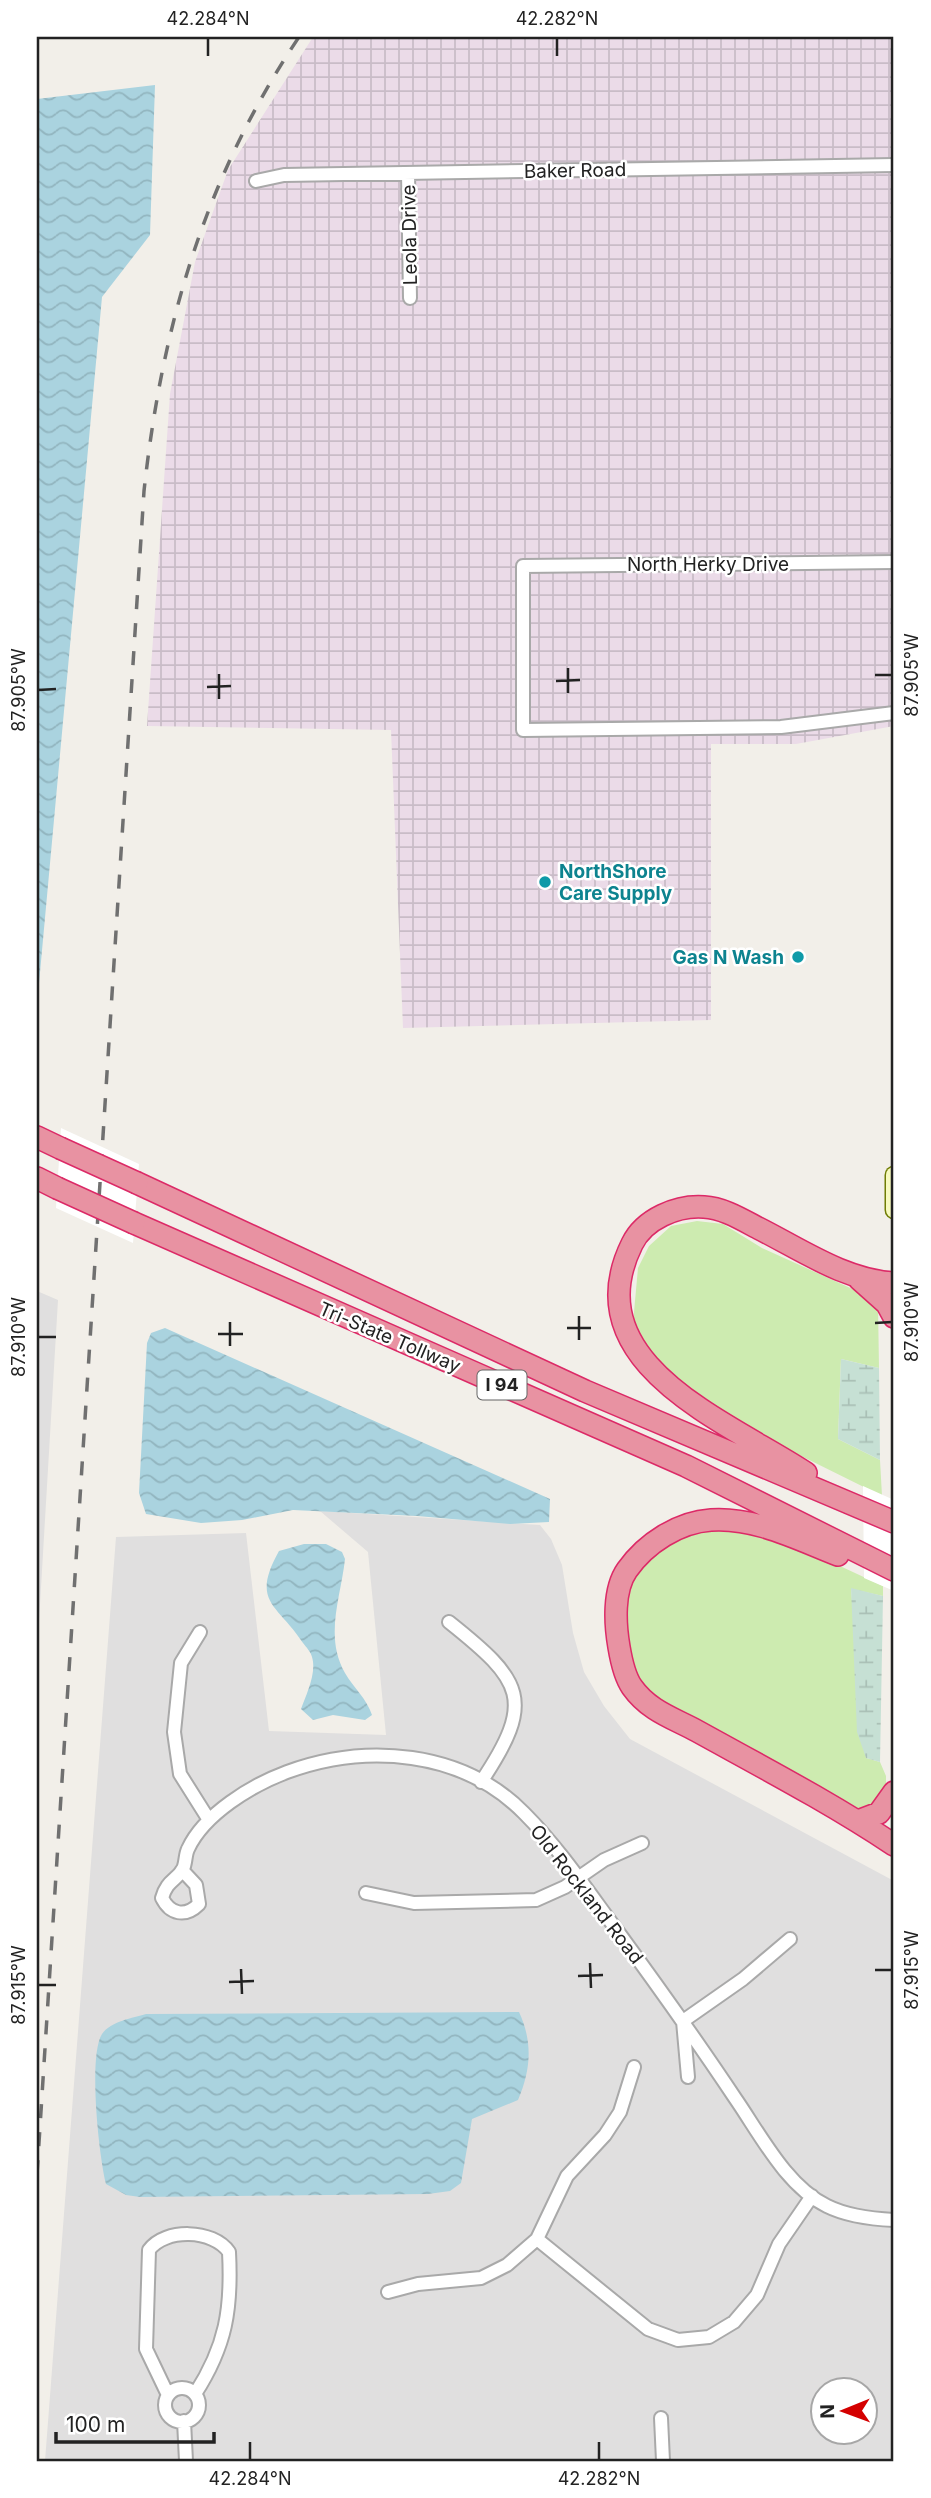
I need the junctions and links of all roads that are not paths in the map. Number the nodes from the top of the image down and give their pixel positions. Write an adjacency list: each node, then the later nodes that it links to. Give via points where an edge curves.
1 (894, 165): 2 (street, Baker Road)
2 (408, 173): 3 (street, Baker Road, via 284,174); 4 (street, Leola Drive)
3 (256, 181)
4 (410, 298)
5 (894, 562): 6 (street, North Herky Drive, via 523,566 523,730 781,727)
6 (894, 713)
7 (37, 1137): 14 (highway, Tri-State Tollway / I 94, bridge, via 585,1391)
8 (894, 1175): 10 (main road)
9 (37, 1178): 16 (highway, Tri-State Tollway / I 94, bridge, via 661,1455)
10 (894, 1210)
11 (855, 1276): 12 (highway); 13 (highway, via 887,1304); 14 (highway, via 732,1214 693,1207 647,1225 626,1256 620,1290 622,1322 636,1354 656,1376)
12 (894, 1283)
13 (894, 1317)
14 (854, 1504): 15 (highway, Tri-State Tollway / I 94)
15 (894, 1522)
16 (864, 1557): 17 (highway, Tri-State Tollway / I 94); 23 (highway, via 842,1556 748,1522 683,1524 627,1570 616,1626 631,1686 657,1712)
17 (894, 1570)
18 (449, 1622): 20 (street, via 487,1652 516,1696 509,1736)
19 (200, 1632): 22 (street, via 181,1663 174,1732 180,1774)
20 (481, 1782): 22 (street, Old Rockland Road, via 444,1764 411,1757 327,1759 280,1775); 27 (street, Old Rockland Road, via 522,1811)
21 (894, 1792): 23 (highway, via 879,1813)
22 (209, 1820): 26 (street, Old Rockland Road, via 188,1849)
23 (858, 1821): 25 (highway)
24 (642, 1843): 27 (street)
25 (894, 1846)
26 (182, 1870)
27 (577, 1876): 28 (street, via 536,1900 414,1903); 30 (street, Old Rockland Road)
28 (366, 1893)
29 (790, 1939): 30 (street)
30 (683, 2021): 32 (street); 33 (street, Old Rockland Road, via 768,2147)
31 (634, 2067): 35 (street, via 620,2112 567,2176)
32 (688, 2077)
33 (812, 2196): 34 (street, Old Rockland Road, via 838,2210); 35 (street, via 779,2244 757,2295 734,2322 709,2337 678,2340 648,2329)
34 (894, 2220)
35 (537, 2239): 36 (street, via 507,2265 481,2278)
36 (388, 2292)
37 (195, 2394): 38 (street, via 181,2388); 38 (street, via 226,2333 229,2252 222,2242 210,2237 166,2236 149,2250 145,2333 146,2349); 40 (street, via 198,2408)
38 (168, 2395): 40 (street, via 170,2416)
39 (662, 2418): 42 (street)
40 (184, 2421): 41 (street)
41 (186, 2461)
42 (663, 2461)

